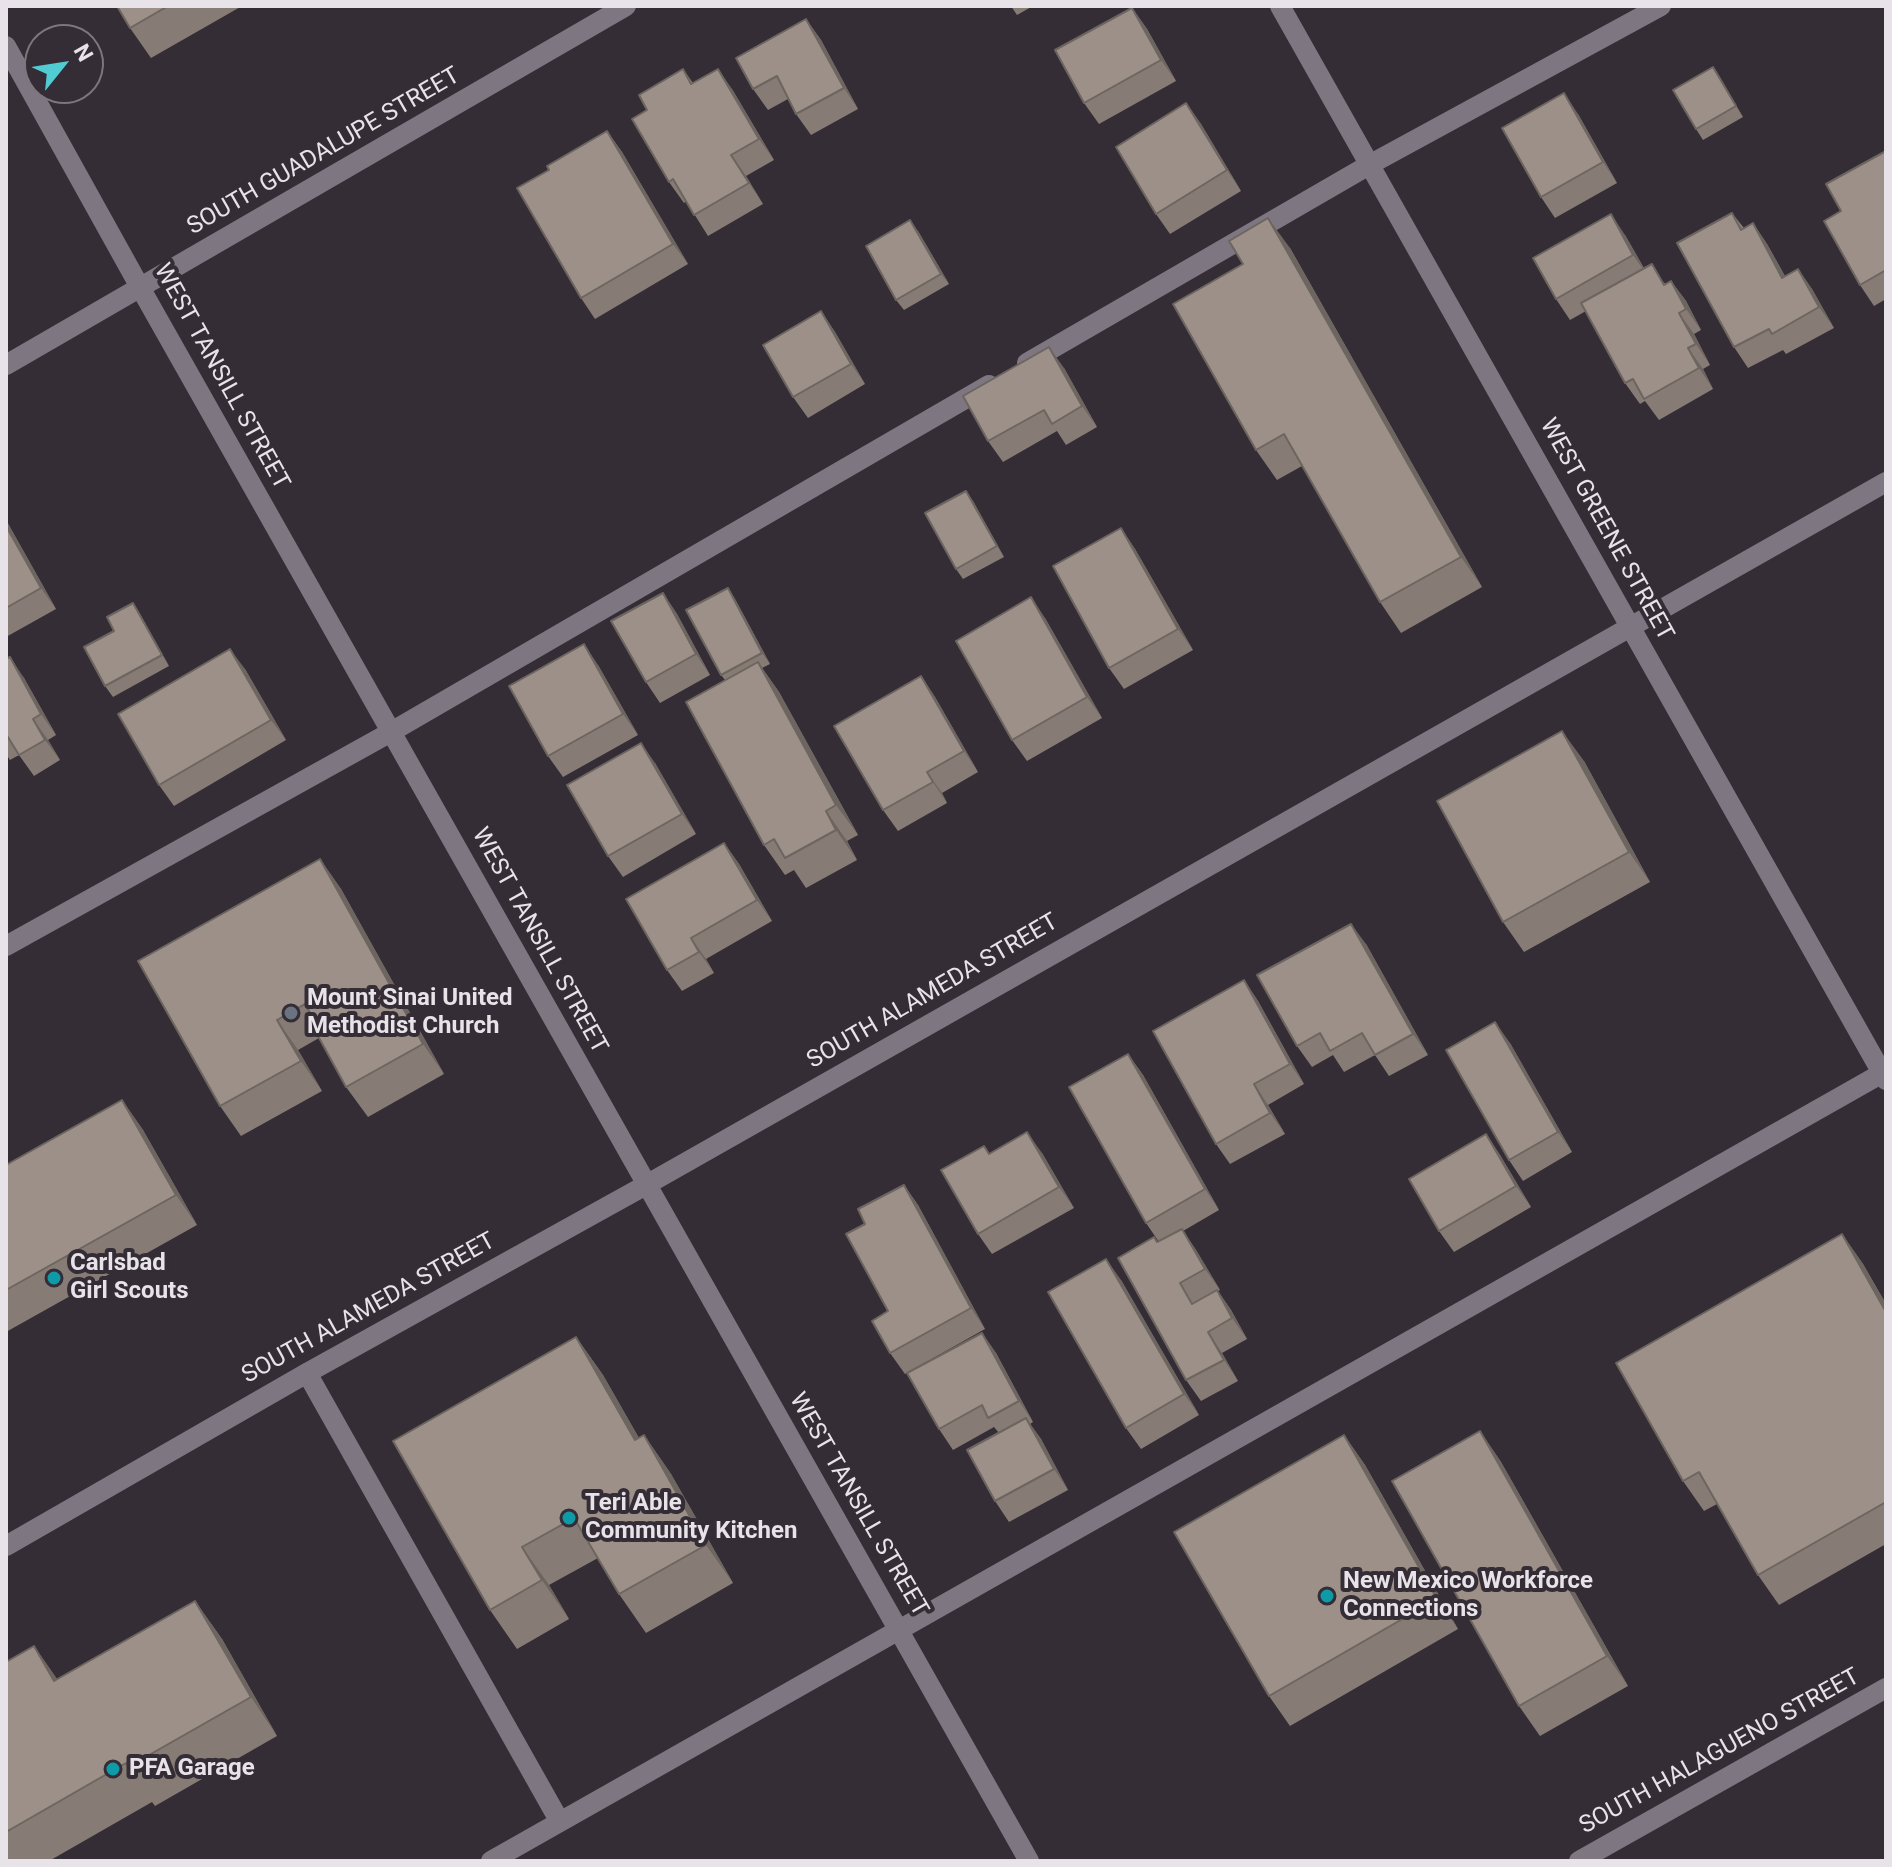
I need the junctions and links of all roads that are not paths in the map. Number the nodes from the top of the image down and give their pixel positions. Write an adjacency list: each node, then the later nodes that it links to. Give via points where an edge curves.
1 (626, 6): 6 (street, SOUTH GUADALUPE STREET)
2 (1280, 6): 5 (street, WEST GREENE STREET)
3 (1661, 6): 5 (street)
4 (6, 46): 6 (street, WEST TANSILL STREET)
5 (1369, 165): 9 (street, WEST GREENE STREET); 10 (street)
6 (141, 289): 7 (street, SOUTH GUADALUPE STREET); 10 (street, WEST TANSILL STREET)
7 (6, 365)
8 (1886, 482): 9 (street, SOUTH ALAMEDA STREET)
9 (1630, 626): 12 (street, WEST GREENE STREET); 13 (street, SOUTH ALAMEDA STREET)
10 (391, 732): 11 (street); 13 (street, WEST TANSILL STREET)
11 (6, 946)
12 (1885, 1075): 16 (street)
13 (646, 1185): 14 (street, SOUTH ALAMEDA STREET); 16 (street, WEST TANSILL STREET)
14 (307, 1373): 15 (street, SOUTH ALAMEDA STREET); 18 (street)
15 (6, 1546)
16 (900, 1630): 18 (street); 20 (street, WEST TANSILL STREET)
17 (1886, 1688): 21 (street, SOUTH HALAGUENO STREET)
18 (560, 1822): 19 (street)
19 (491, 1861)
20 (1029, 1861)
21 (1579, 1861)

